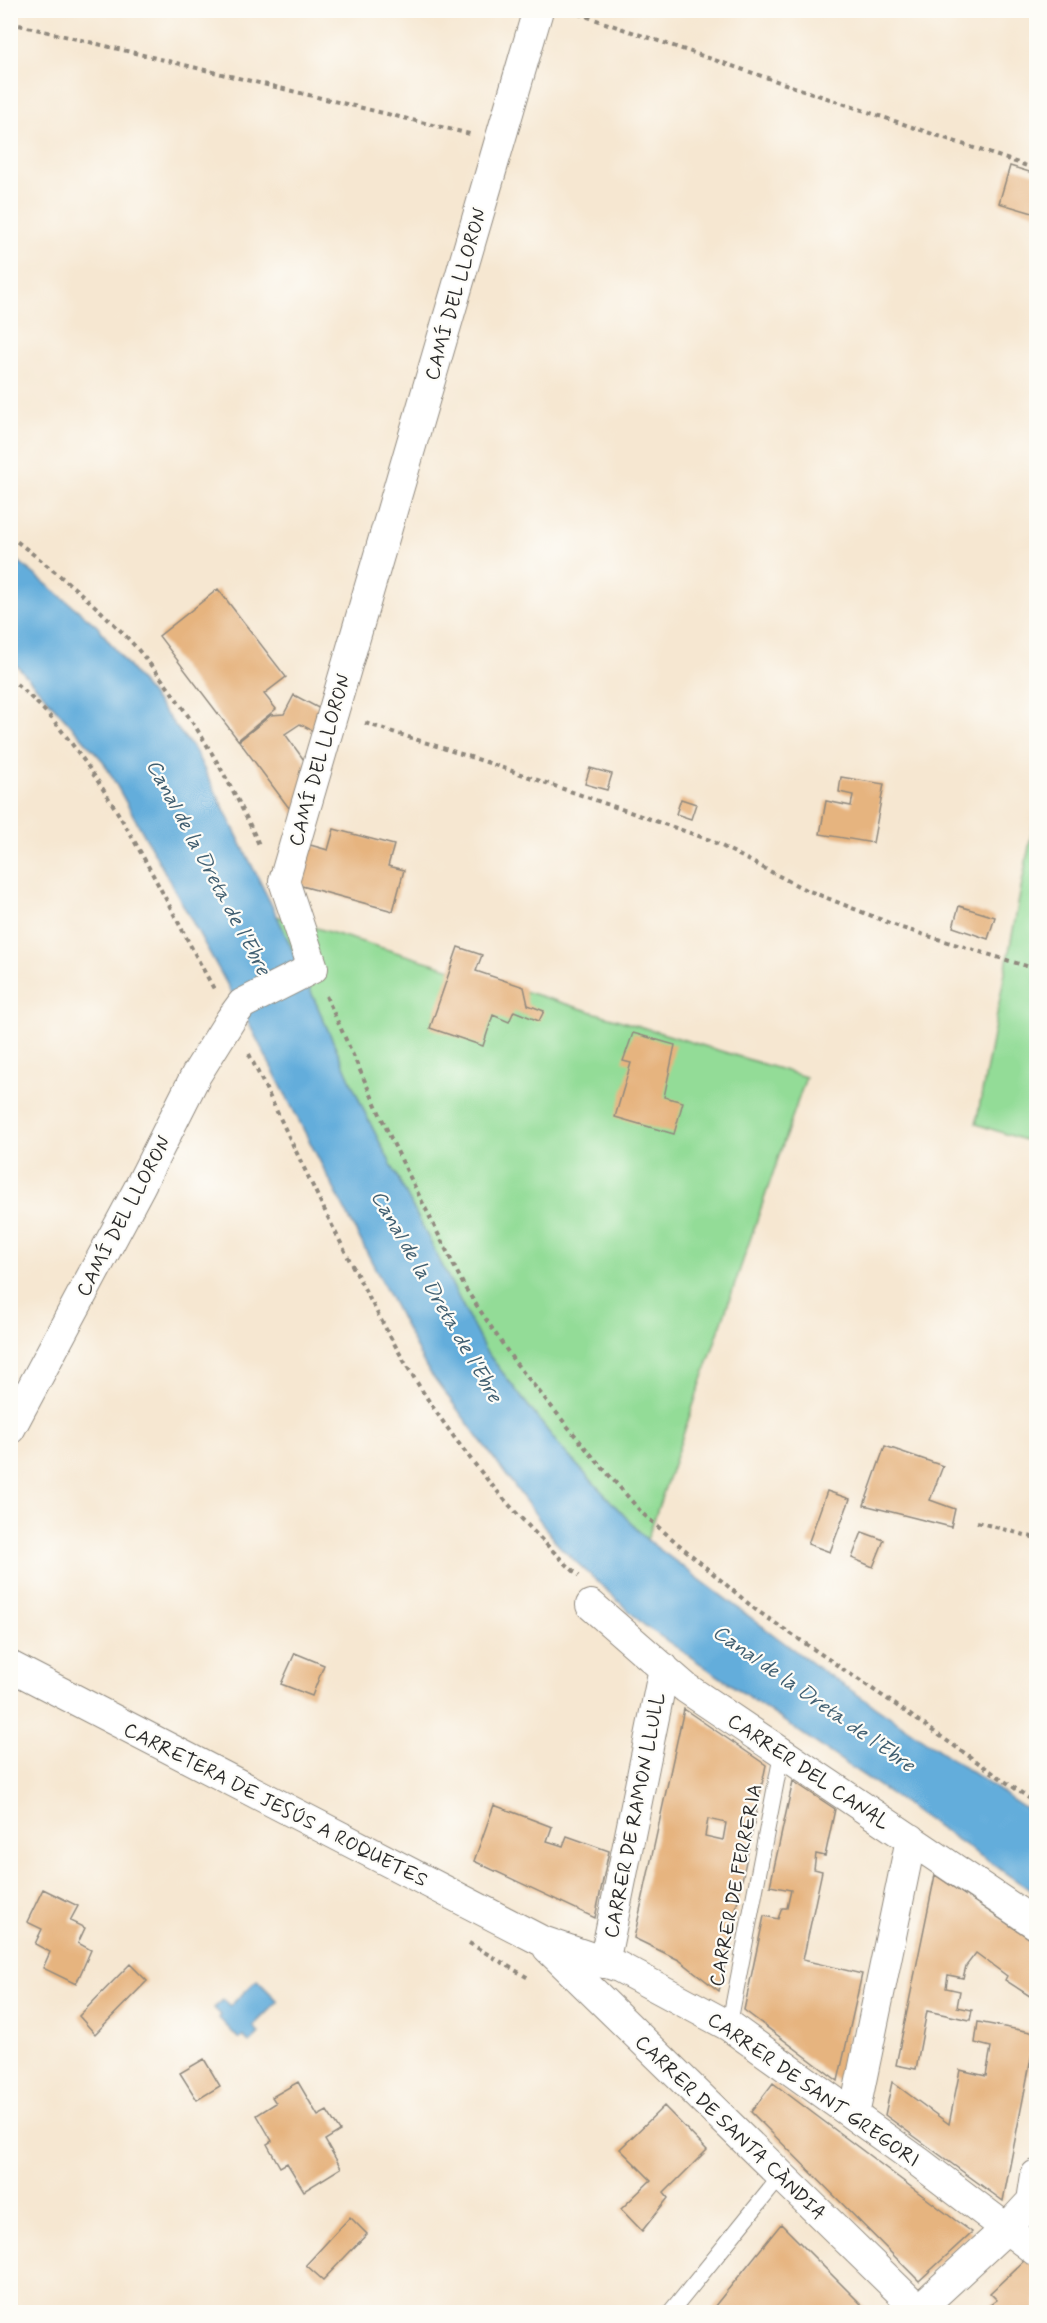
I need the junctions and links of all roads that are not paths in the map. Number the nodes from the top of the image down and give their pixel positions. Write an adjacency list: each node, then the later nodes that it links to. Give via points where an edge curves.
1 (538, 10): 2 (street, CAMÍ DEL LLORON, via 284,880 313,968 237,1012 196,1075)
2 (10, 1429)
3 (589, 1594): 5 (street, CARRER DEL CANAL)
4 (10, 1666): 9 (street, CARRETERA DE JESÚS A ROQUETES)
5 (664, 1668): 6 (street, CARRER DEL CANAL, via 686,1688); 10 (street, CARRER DE RAMON LLULL)
6 (782, 1752): 7 (street, CARRER DEL CANAL); 11 (lane, CARRER DE FERRERIA)
7 (911, 1839): 8 (street, CARRER DEL CANAL); 12 (street)
8 (1036, 1924)
9 (542, 1941): 10 (street, CARRER DE SANT GREGORI); 14 (street, CARRER DE SANTA CÀNDIA)
10 (604, 1963): 11 (street, CARRER DE SANT GREGORI, via 619,1967)
11 (729, 2026): 12 (street, CARRER DE SANT GREGORI)
12 (854, 2115): 15 (street, CARRER DE SANT GREGORI)
13 (1036, 2175): 15 (street, via 1032,2201)
14 (781, 2176): 17 (street, CARRER DE SANTA CÀNDIA); 18 (lane)
15 (1007, 2228): 16 (street, CARRER DE SANT GREGORI); 17 (street)
16 (1036, 2251)
17 (918, 2312)
18 (671, 2313)

